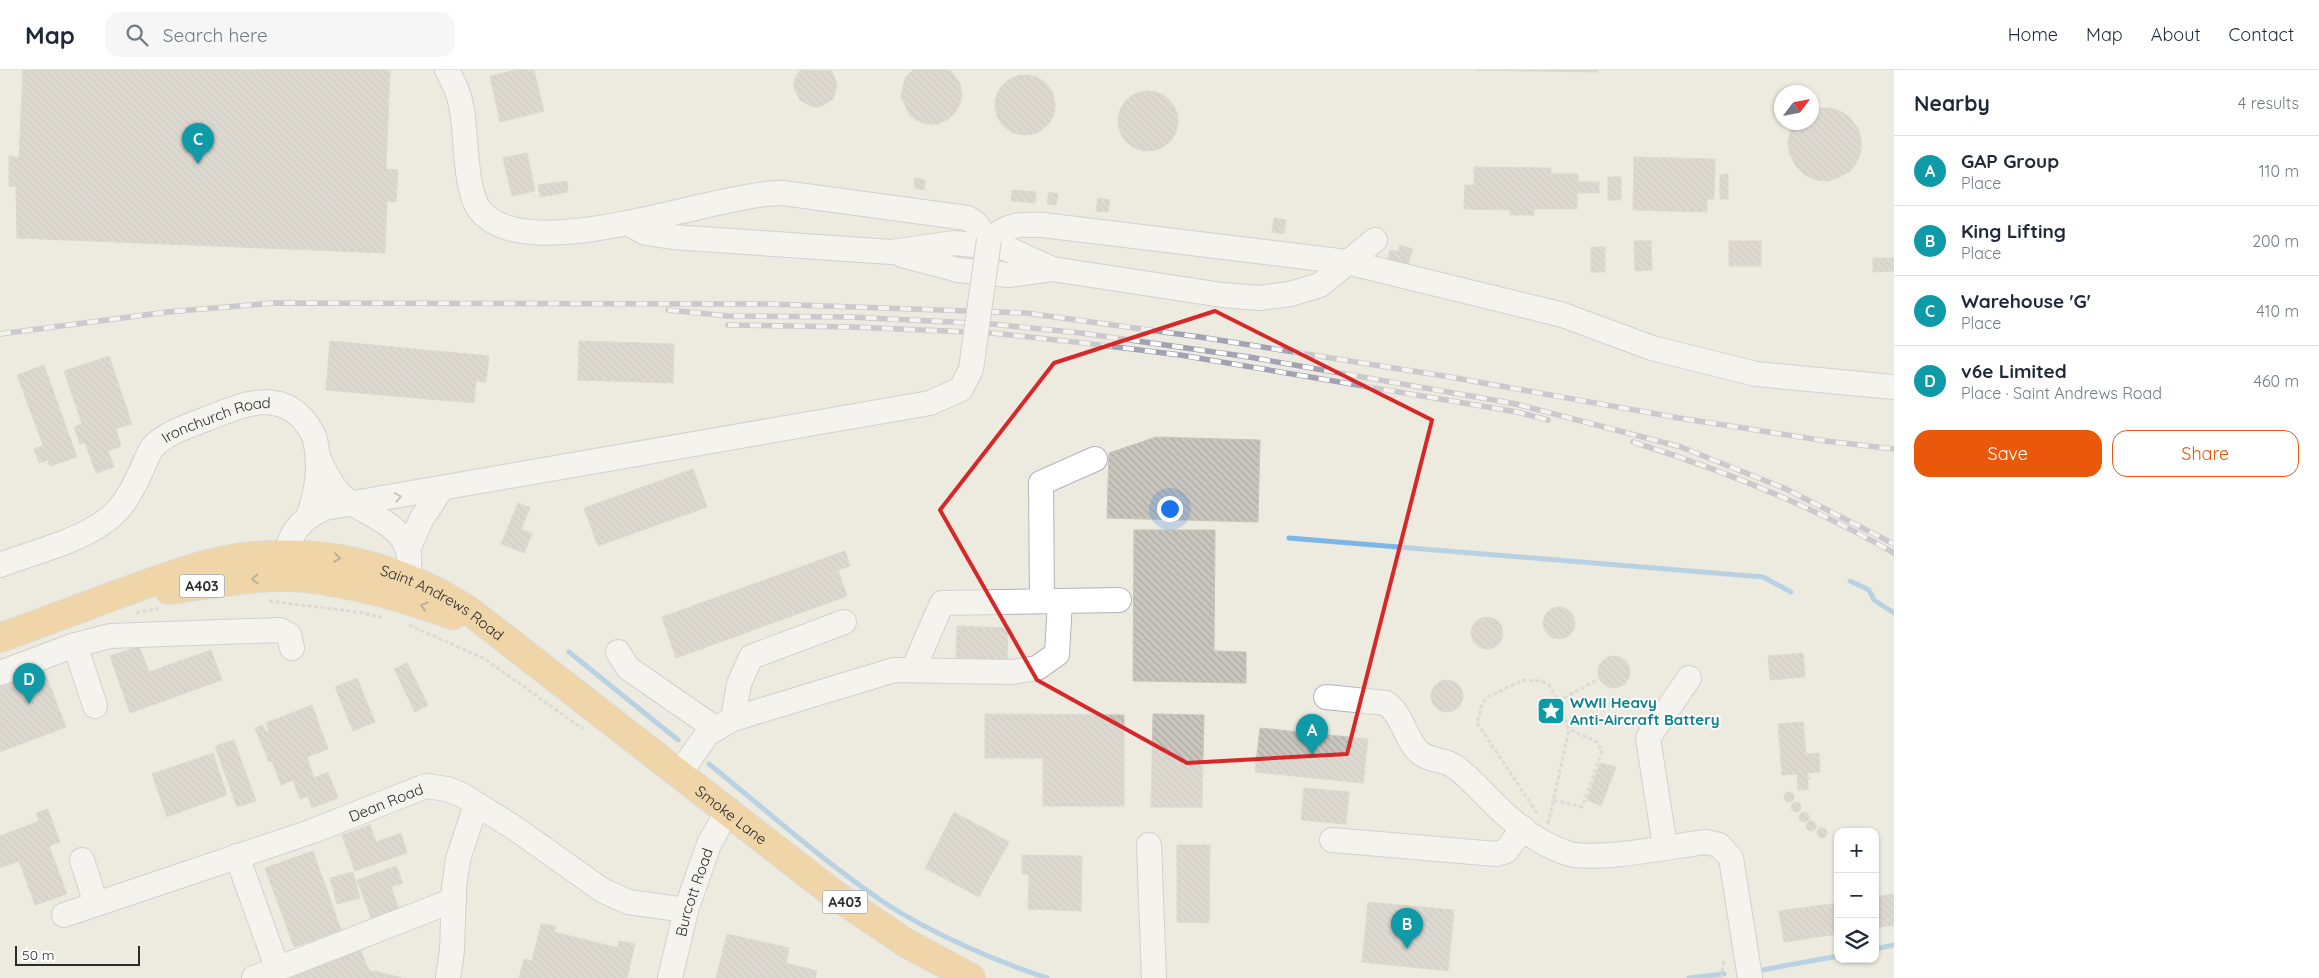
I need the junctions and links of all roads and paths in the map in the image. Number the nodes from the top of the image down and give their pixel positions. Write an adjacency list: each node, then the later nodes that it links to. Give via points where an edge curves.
1 (448, 70): 2 (street, via 461,105 470,180 479,209 496,223 515,231 567,232)
2 (629, 224): 3 (street, via 663,213 763,193 783,193 967,218); 5 (street, via 646,233 673,237 891,252 966,270 1009,275 1052,269 1222,296 1259,298 1290,294 1320,285)
3 (989, 240): 5 (street, via 1005,228 1023,224 1043,225); 9 (street, bridge, via 971,369 961,389 930,403)
4 (1375, 240): 5 (street)
5 (1348, 262): 6 (street, via 1563,315 1652,348 1756,374)
6 (1894, 386)
7 (319, 459): 10 (street, via 334,487); 11 (street, Ironchurch Road, via 316,492); 14 (street, Ironchurch Road, via 314,436 292,408 260,401 241,406 162,439 152,448 121,508 98,527)
8 (1096, 459): 20 (street, via 1041,484)
9 (441, 489): 10 (street, one-way to 9); 12 (street, via 421,520)
10 (354, 505): 11 (street, via 335,505); 12 (street, via 390,525)
11 (308, 517): 13 (street, Ironchurch Road, via 292,533)
12 (408, 549): 16 (street)
13 (288, 554): 15 (street, via 292,567); 16 (highway, Saint Andrews Road / A403, one-way to 16, via 342,558); 19 (highway, Saint Andrews Road / A403, via 225,560)
14 (0, 565)
15 (304, 578): 19 (highway, Saint Andrews Road / A403, one-way to 19, via 247,580); 21 (highway, Saint Andrews Road / A403)
16 (406, 578): 21 (street); 26 (highway, Saint Andrews Road / A403, via 451,599)
17 (263, 600): 21 (path, via 358,612)
18 (1119, 600): 20 (street)
19 (101, 601): 27 (highway, Saint Andrews Road / A403)
20 (1051, 601): 31 (street, via 942,603); 31 (street, via 1057,654 1037,668 1012,672)
21 (385, 606): 26 (highway, Saint Andrews Road / A403, one-way to 21, via 456,617)
22 (168, 607): 23 (path)
23 (131, 614)
24 (403, 622): 40 (path, via 485,659)
25 (844, 622): 38 (street, via 750,657)
26 (501, 637): 41 (highway, Smoke Lane / A403)
27 (0, 638)
28 (75, 645): 29 (street, via 110,636 280,630 289,635); 32 (street); 37 (street)
29 (292, 648)
30 (618, 652): 38 (street, via 628,668)
31 (913, 670): 38 (street, via 894,670)
32 (0, 673)
33 (1689, 678): 48 (street, via 1648,738)
34 (1597, 680): 36 (path)
35 (1326, 696): 45 (street, via 1386,703 1397,714 1419,752 1454,766 1491,803)
36 (1558, 701): 39 (path); 42 (path, via 1549,685 1541,680 1523,680 1488,697 1477,716 1477,723 1546,830)
37 (95, 706)
38 (724, 724): 41 (street, via 708,733)
39 (1569, 729): 42 (path); 42 (path, via 1597,742 1602,751 1582,807)
40 (585, 731)
41 (679, 774): 44 (highway, Smoke Lane / A403)
42 (1554, 800)
43 (476, 805): 49 (street, Dean Road, via 447,789 426,786 313,831); 51 (street, via 458,859); 53 (street, Dean Road, via 602,890 628,902)
44 (727, 812): 53 (street, Burcott Road, via 709,844); 60 (highway, Smoke Lane / A403, via 835,895 906,943)
45 (1523, 828): 46 (street, via 1506,851 1496,854); 48 (street, via 1550,846 1582,856)
46 (1332, 840)
47 (1149, 846): 61 (street)
48 (1665, 847): 63 (street, via 1706,842 1720,845 1728,853)
49 (237, 856): 52 (street, Dean Road); 55 (street)
50 (82, 860): 52 (street)
51 (454, 900): 57 (street); 58 (street)
52 (96, 904): 54 (street, Dean Road)
53 (686, 910): 59 (street, Burcott Road)
54 (64, 915)
55 (274, 959)
56 (1724, 961): 62 (path)
57 (254, 978)
58 (448, 978)
59 (670, 978)
60 (969, 978)
61 (1154, 978)
62 (1721, 978)
63 (1750, 978)

